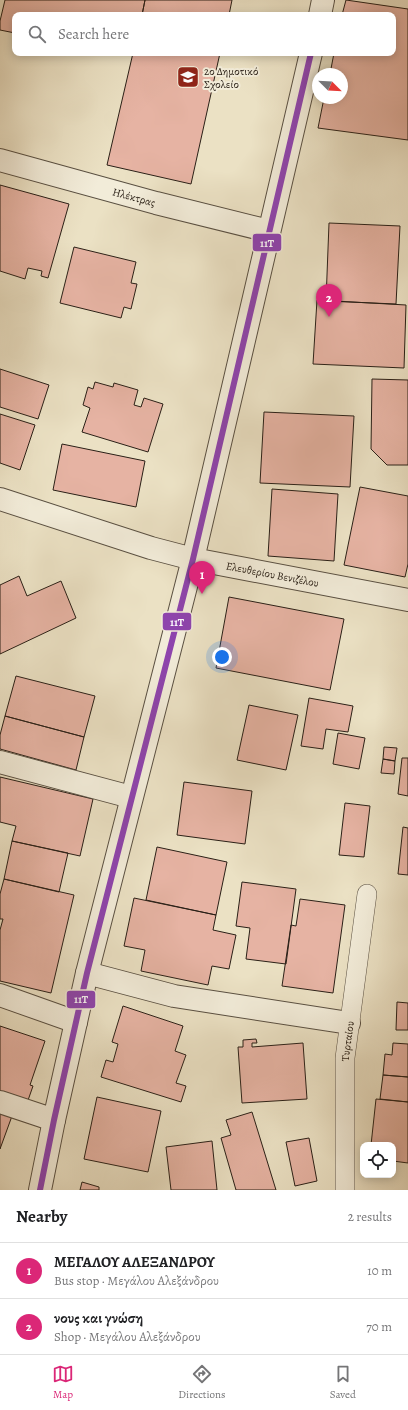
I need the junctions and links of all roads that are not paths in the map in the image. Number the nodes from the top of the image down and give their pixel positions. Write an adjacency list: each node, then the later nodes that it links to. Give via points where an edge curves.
1 (323, 0): 2 (street)
2 (321, 12)
3 (310, 56): 5 (street)
4 (0, 160): 5 (street, Ηλέκτρας)
5 (269, 231): 7 (street)
6 (0, 499): 7 (street, Ελευθερίου Βενιζέλου, via 144,546)
7 (193, 559): 8 (street, Ελευθερίου Βενιζέλου); 10 (street)
8 (408, 600)
9 (0, 762): 10 (street)
10 (131, 797): 12 (street)
11 (367, 894): 15 (street, Τυρταίου)
12 (87, 973): 14 (street); 15 (street, via 174,996)
13 (0, 995): 14 (street)
14 (76, 1022): 17 (street)
15 (349, 1023): 19 (street, Τυρταίου, via 344,1072)
16 (0, 1102): 17 (street)
17 (54, 1120): 18 (street)
18 (40, 1190)
19 (345, 1190)

